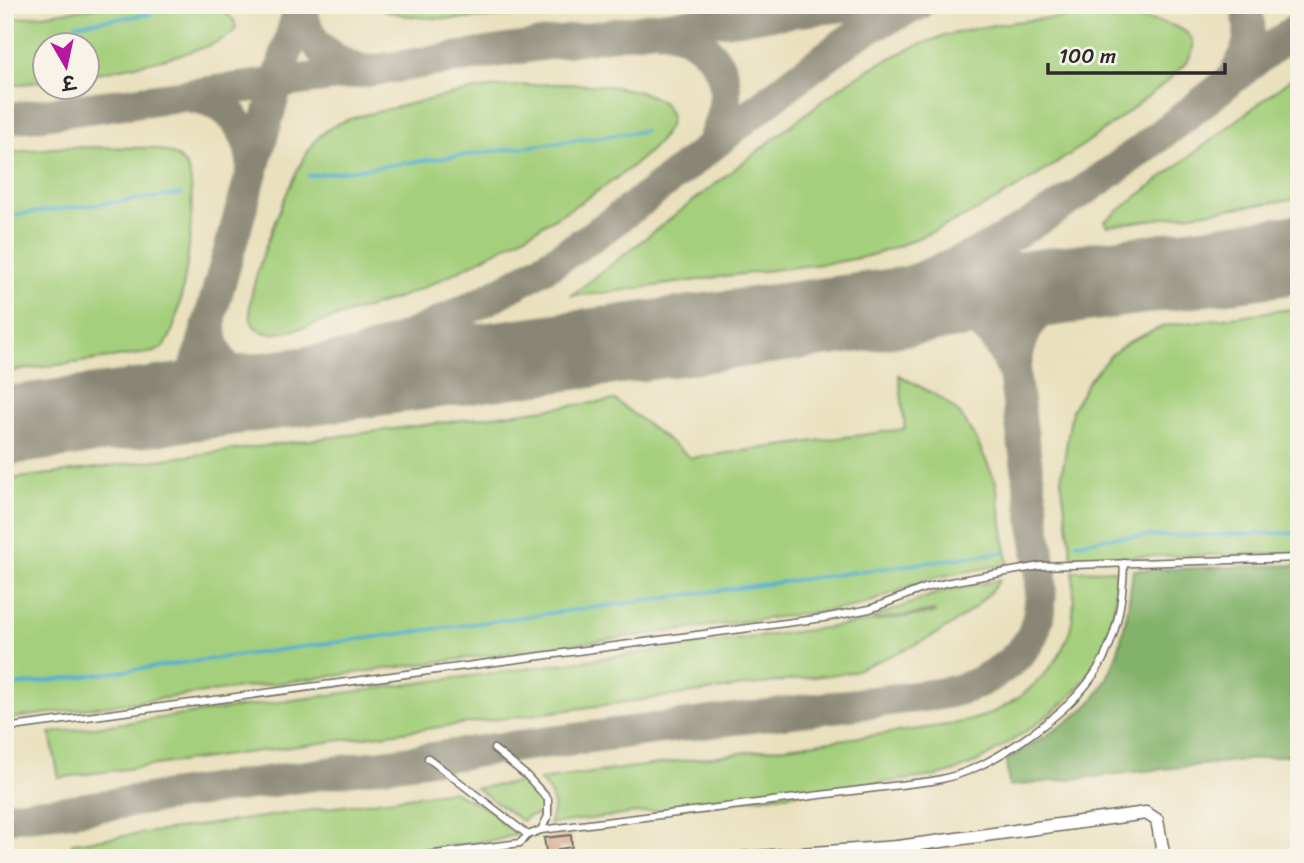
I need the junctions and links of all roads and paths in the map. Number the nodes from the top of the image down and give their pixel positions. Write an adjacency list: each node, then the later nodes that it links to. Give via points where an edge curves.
1 (1299, 558): 2 (lane)
2 (1124, 563): 3 (lane, via 1040,566 976,576 925,588 870,609 823,618); 6 (lane, via 1116,627 1091,681 1035,732 964,774)
3 (5, 728)
4 (494, 749): 6 (lane, via 548,799 548,816)
5 (428, 758): 7 (lane)
6 (541, 830): 7 (lane)
7 (528, 835): 10 (lane, via 520,843)
8 (898, 852): 9 (street); 12 (street, via 1146,813 1157,820)
9 (848, 854): 11 (street)
10 (405, 858)
11 (743, 858)
12 (1164, 858)

